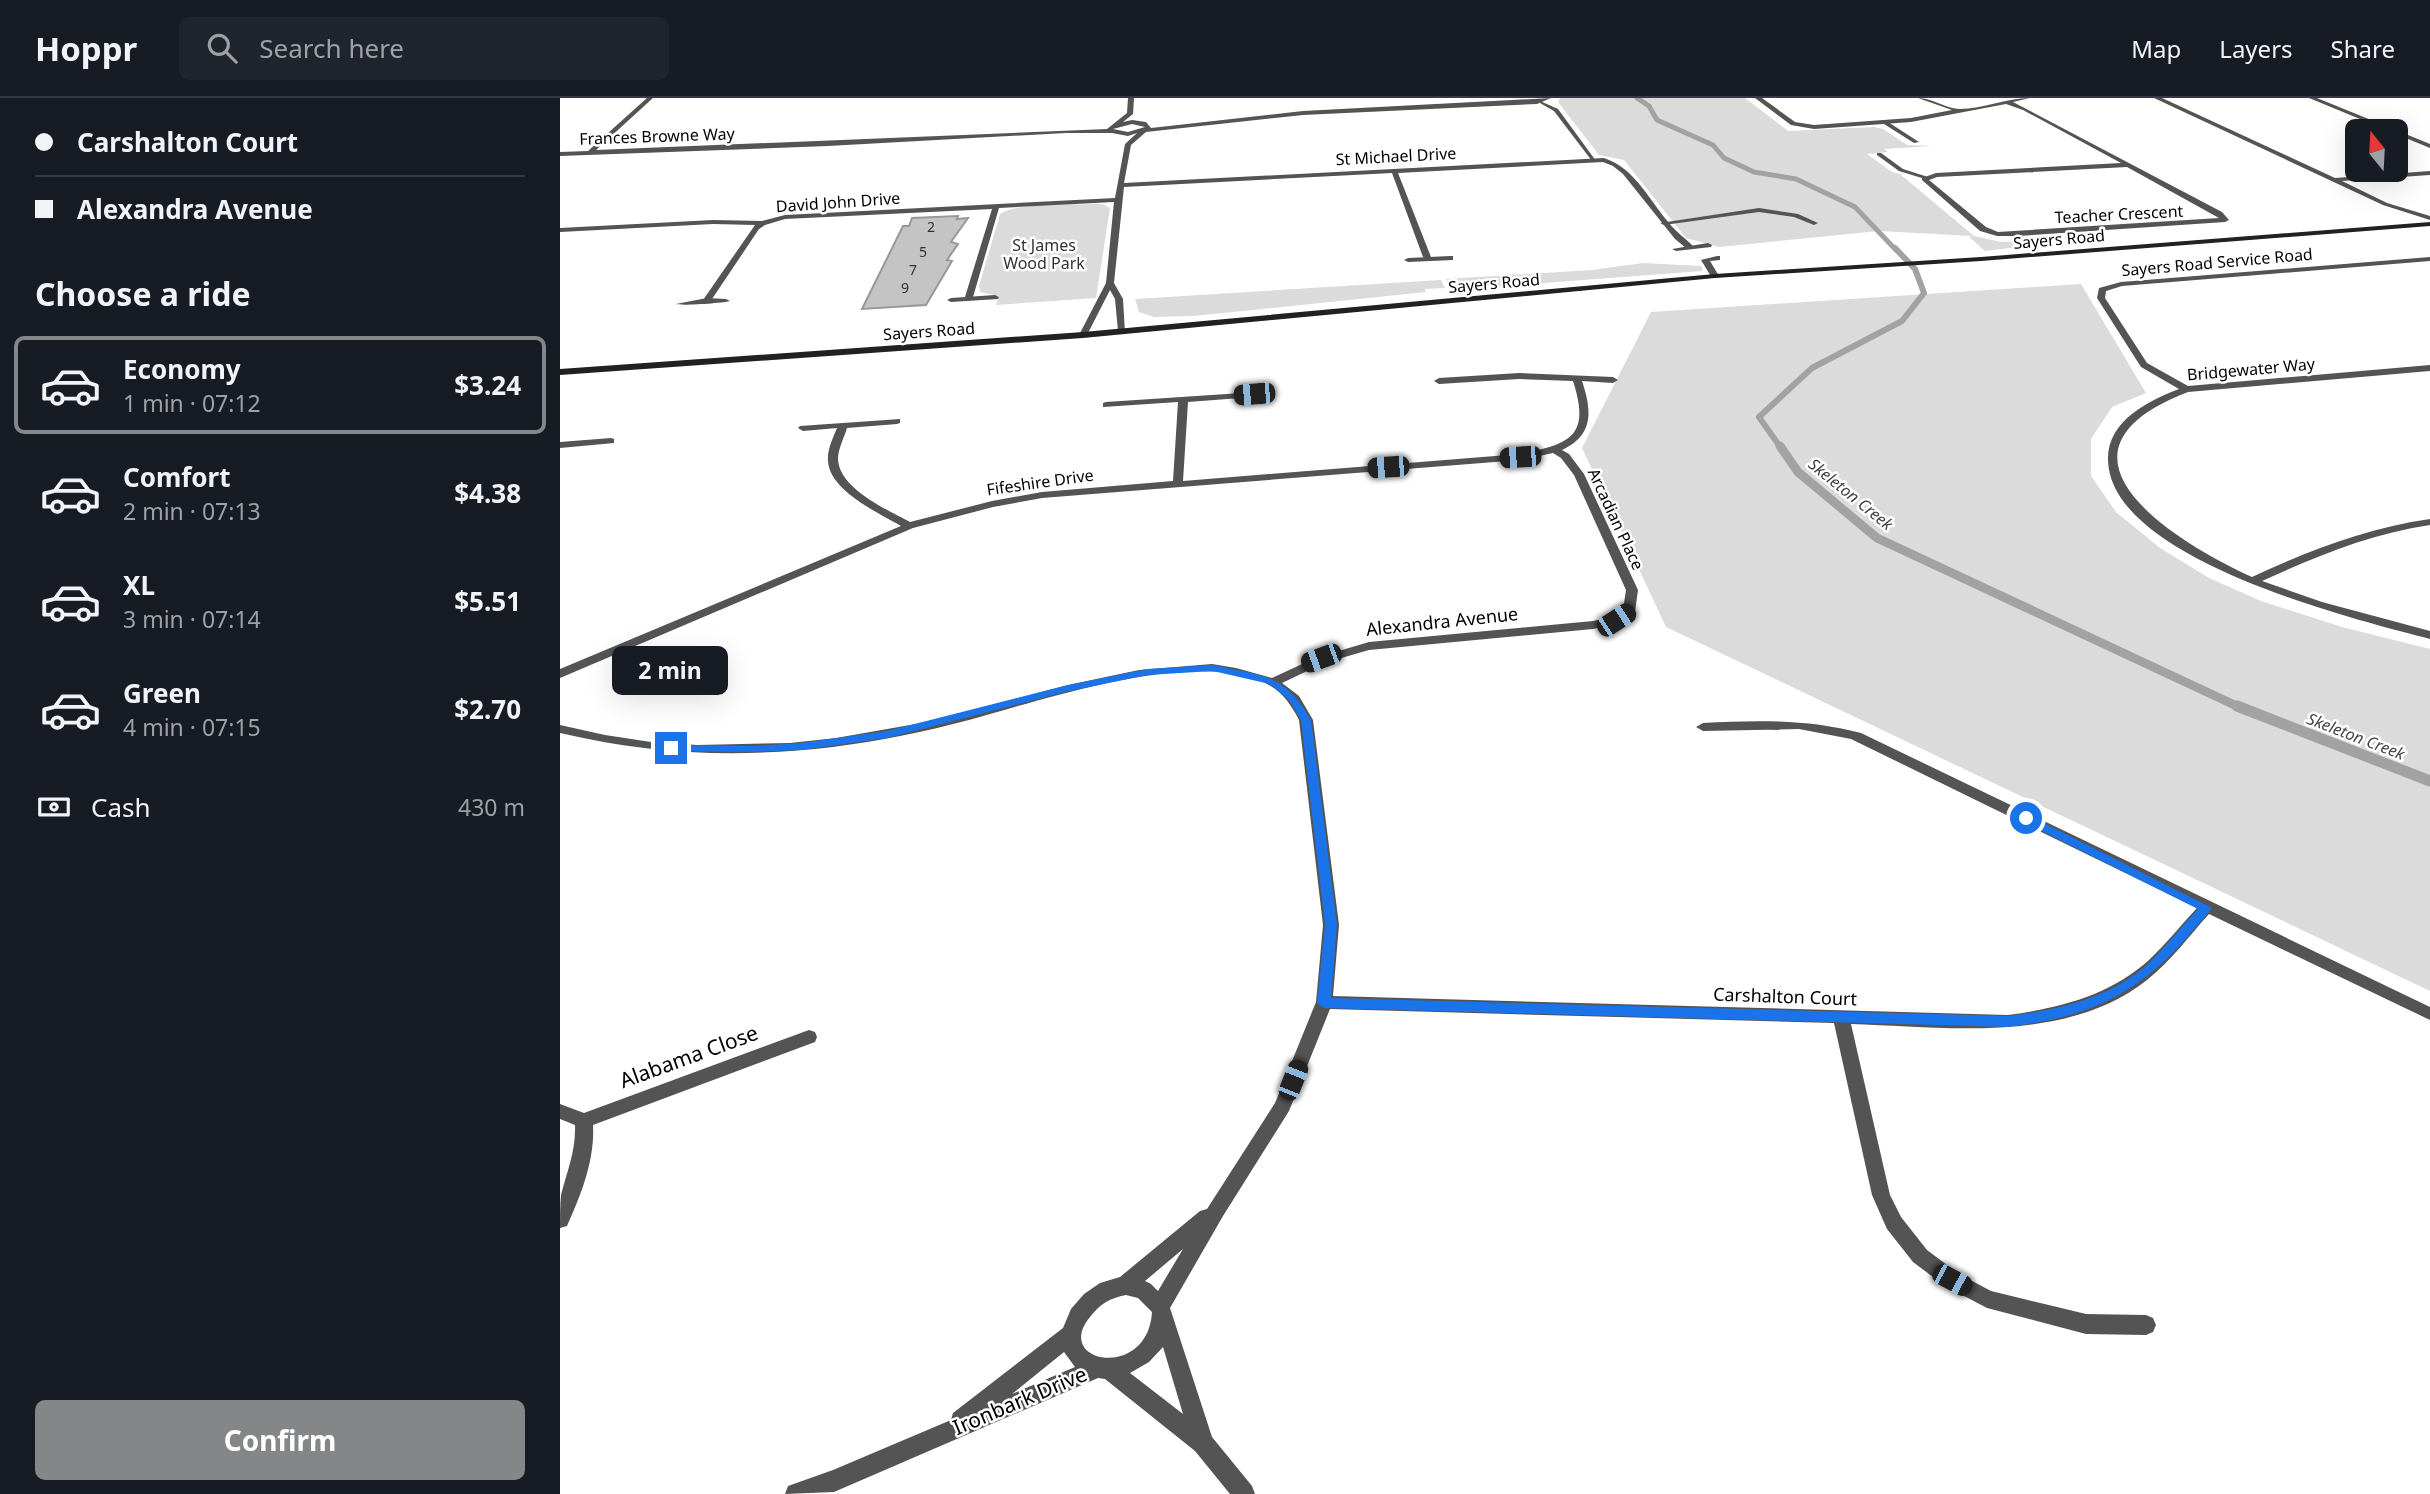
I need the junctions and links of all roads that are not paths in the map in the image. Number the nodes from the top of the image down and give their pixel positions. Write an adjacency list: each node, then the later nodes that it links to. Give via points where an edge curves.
1 (650, 98): 20 (street)
2 (1131, 98): 11 (street)
3 (1758, 98): 13 (street, via 1803,126)
4 (1921, 98): 10 (street)
5 (2027, 98): 9 (street)
6 (2157, 98): 28 (street)
7 (2312, 98): 12 (street)
8 (1545, 100): 14 (street); 23 (street)
9 (2006, 101): 10 (street); 24 (street, Teacher Crescent)
10 (1957, 111): 13 (street)
11 (1130, 114): 14 (street); 15 (street)
12 (2363, 119)
13 (1886, 123): 17 (street)
14 (1144, 127): 15 (street); 15 (street); 18 (street)
15 (1114, 128): 18 (street); 20 (street, Frances Browne Way)
16 (2408, 137): 19 (street)
17 (1916, 142)
18 (1128, 144): 29 (street)
19 (2430, 146)
20 (589, 153): 21 (street, Frances Browne Way)
21 (560, 154)
22 (1879, 154): 27 (street, Teacher Crescent, via 1901,170)
23 (1594, 160): 25 (street, St Michael Drive); 35 (street, via 1619,165)
24 (2129, 165): 27 (street, Teacher Crescent); 27 (street, Teacher Crescent, via 2225,220 1997,234 1980,227)
25 (1394, 170): 29 (street, St Michael Drive); 42 (street)
26 (2430, 173): 28 (street)
27 (1925, 177)
28 (2334, 180): 31 (street)
29 (1122, 185): 30 (street)
30 (1118, 200): 32 (street, David John Drive); 48 (street)
31 (2385, 204): 33 (street); 36 (street)
32 (996, 207): 34 (street, David John Drive); 49 (street)
33 (2430, 218)
34 (762, 223): 38 (street, David John Drive); 51 (street)
35 (1664, 223): 37 (street, via 1726,212 1782,211 1818,223); 40 (street)
36 (2426, 224): 47 (main road, Sayers Road)
37 (1802, 225)
38 (560, 230)
39 (1708, 245): 40 (street)
40 (1689, 246): 41 (street)
41 (1676, 249)
42 (1427, 257): 43 (street); 46 (street)
43 (1450, 258)
44 (1717, 258): 47 (street, via 1705,260)
45 (2430, 259): 62 (street, Sayers Road Service Road, via 2121,284 2102,290 2101,298 2144,365)
46 (1408, 260)
47 (1715, 276): 55 (main road, Sayers Road)
48 (1111, 283): 55 (street, via 1119,299); 56 (street)
49 (969, 297): 50 (street); 52 (street)
50 (996, 297)
51 (707, 300): 53 (street); 54 (street)
52 (951, 300)
53 (726, 301)
54 (680, 304)
55 (1122, 331): 56 (main road, Sayers Road)
56 (1083, 335): 58 (main road, Sayers Road)
57 (2430, 368): 62 (street, Bridgewater Way)
58 (560, 372)
59 (1577, 380): 60 (street); 61 (street, via 1519,376); 71 (street, via 1586,406 1583,426)
60 (1613, 380)
61 (1439, 381)
62 (2186, 389): 76 (street, Bridgewater Way, via 2121,427 2111,458 2116,478 2127,498 2153,523)
63 (1254, 394): 64 (street)
64 (1183, 400): 65 (street); 73 (street)
65 (1106, 405)
66 (897, 421): 67 (street)
67 (843, 425): 68 (street); 75 (street, via 832,460 835,473 849,490)
68 (803, 428)
69 (611, 441): 70 (street)
70 (564, 444): 72 (street)
71 (1555, 450): 73 (street, Fifeshire Drive, via 1520,457); 77 (street, Arcadian Place, via 1573,464 1590,497 1632,590)
72 (560, 454)
73 (1178, 483): 75 (street, Fifeshire Drive, via 1042,495)
74 (2430, 522): 76 (street, via 2396,526 2333,545)
75 (909, 526): 79 (street, Fifeshire Drive)
76 (2253, 581): 78 (street, Bridgewater Way)
77 (1629, 612): 80 (street, Alexandra Avenue, via 1593,625 1358,649 1308,663)
78 (2430, 635)
79 (560, 674)
80 (1273, 682): 82 (street, via 1213,668 1147,672 1064,689 930,726 801,746 671,748); 84 (street, via 1294,699 1306,720 1331,925)
81 (1703, 727): 83 (street, via 1799,723 1856,736)
82 (560, 729)
83 (2206, 908): 85 (street); 86 (street, Carshalton Court, via 2154,965 2122,988 2082,1007 2008,1022)
84 (1324, 1003): 86 (street, Carshalton Court); 90 (street, via 1283,1106)
85 (2430, 1014)
86 (1841, 1018): 94 (street, via 1881,1195 1894,1223 1920,1256 1987,1299 2086,1324)
87 (809, 1037): 89 (street, Alabama Close)
88 (560, 1111): 89 (street)
89 (584, 1121): 91 (street, via 583,1160)
90 (1216, 1210): 92 (street); 93 (street)
91 (560, 1220)
92 (1126, 1286): 93 (street, via 1147,1291); 95 (street, via 1088,1300)
93 (1161, 1311): 96 (street, via 1156,1340 1136,1360); 98 (street)
94 (2146, 1325)
95 (1071, 1334): 96 (street, via 1077,1356); 97 (street, Ironbark Drive)
96 (1103, 1369): 97 (street, Ironbark Drive); 98 (street)
97 (943, 1435): 99 (street, Ironbark Drive)
98 (1203, 1443): 100 (street)
99 (796, 1494)
100 (1244, 1494)

